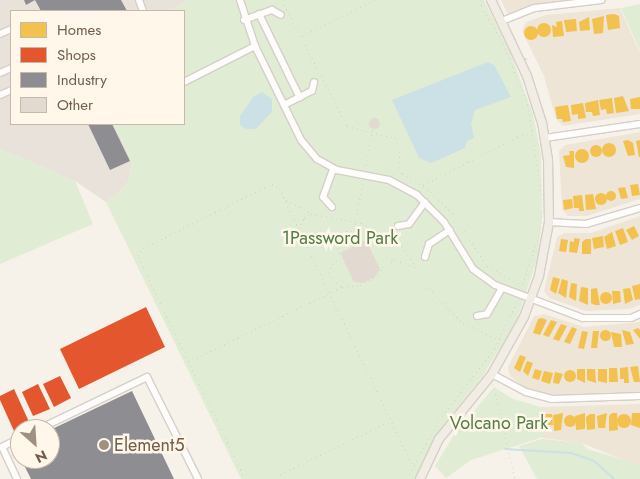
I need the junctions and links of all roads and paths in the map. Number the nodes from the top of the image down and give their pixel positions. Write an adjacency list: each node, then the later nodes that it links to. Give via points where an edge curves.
1 (240, 0): 9 (street)
2 (282, 0): 11 (path)
3 (375, 0): 11 (path)
4 (482, 0): 18 (path, via 481,6 501,39 526,96)
5 (491, 0): 10 (main road)
6 (602, 0): 10 (street, via 535,8)
7 (259, 14): 8 (street, via 276,11); 9 (street); 15 (street)
8 (281, 15)
9 (244, 20): 12 (street)
10 (502, 21): 19 (main road, via 533,91)
11 (302, 36): 21 (path, via 347,126 394,138 400,147 402,173)
12 (255, 46): 13 (street); 16 (street)
13 (185, 81)
14 (314, 82): 15 (street, via 312,91)
15 (300, 98): 16 (street)
16 (284, 105): 20 (street, via 305,148)
17 (640, 124): 19 (street)
18 (531, 133): 21 (path, via 425,181); 34 (path, via 542,200 541,219)
19 (545, 138): 27 (main road, via 550,181)
20 (333, 169): 23 (street, via 388,180); 24 (street, via 324,197)
21 (422, 186): 34 (path, via 453,214 487,266)
22 (284, 199): 26 (path); 29 (path); 43 (path, via 277,186 270,185 138,252 138,260)
23 (425, 202): 28 (street, via 409,224); 30 (street)
24 (332, 207)
25 (640, 208): 27 (street, via 586,224)
26 (312, 214): 29 (path, via 304,218); 33 (path, via 362,223 382,232 402,246)
27 (549, 222): 39 (main road)
28 (398, 226)
29 (299, 229): 37 (path)
30 (450, 230): 31 (street, via 429,244); 36 (street, via 473,269)
31 (425, 257)
32 (391, 261): 33 (path); 35 (path, via 382,267 379,275 360,285); 35 (path, via 392,250 386,242 370,243 358,231 346,231 337,243 340,258 332,264 329,272 334,282)
33 (416, 266): 42 (path, via 446,309 468,326)
34 (522, 286): 38 (path)
35 (342, 287): 37 (path)
36 (502, 288): 38 (street); 41 (street, via 486,314)
37 (330, 293): 43 (path); 48 (path)
38 (519, 295): 39 (street); 42 (path)
39 (532, 300): 40 (street, via 583,318 631,318); 44 (main road)
40 (640, 314)
41 (477, 316)
42 (500, 340): 51 (path, via 478,373 439,420)
43 (188, 362): 53 (path)
44 (492, 374): 46 (street, via 526,392 552,399); 56 (main road, via 442,435)
45 (493, 384): 57 (path)
46 (640, 396)
47 (60, 419): 52 (street, via 147,377)
48 (391, 421): 51 (path); 54 (path)
49 (10, 443): 50 (street, via 2,447)
50 (10, 464)
51 (413, 466): 55 (path)
52 (198, 479)
53 (245, 479)
54 (270, 479)
55 (407, 479)
56 (420, 479)
57 (515, 479)

